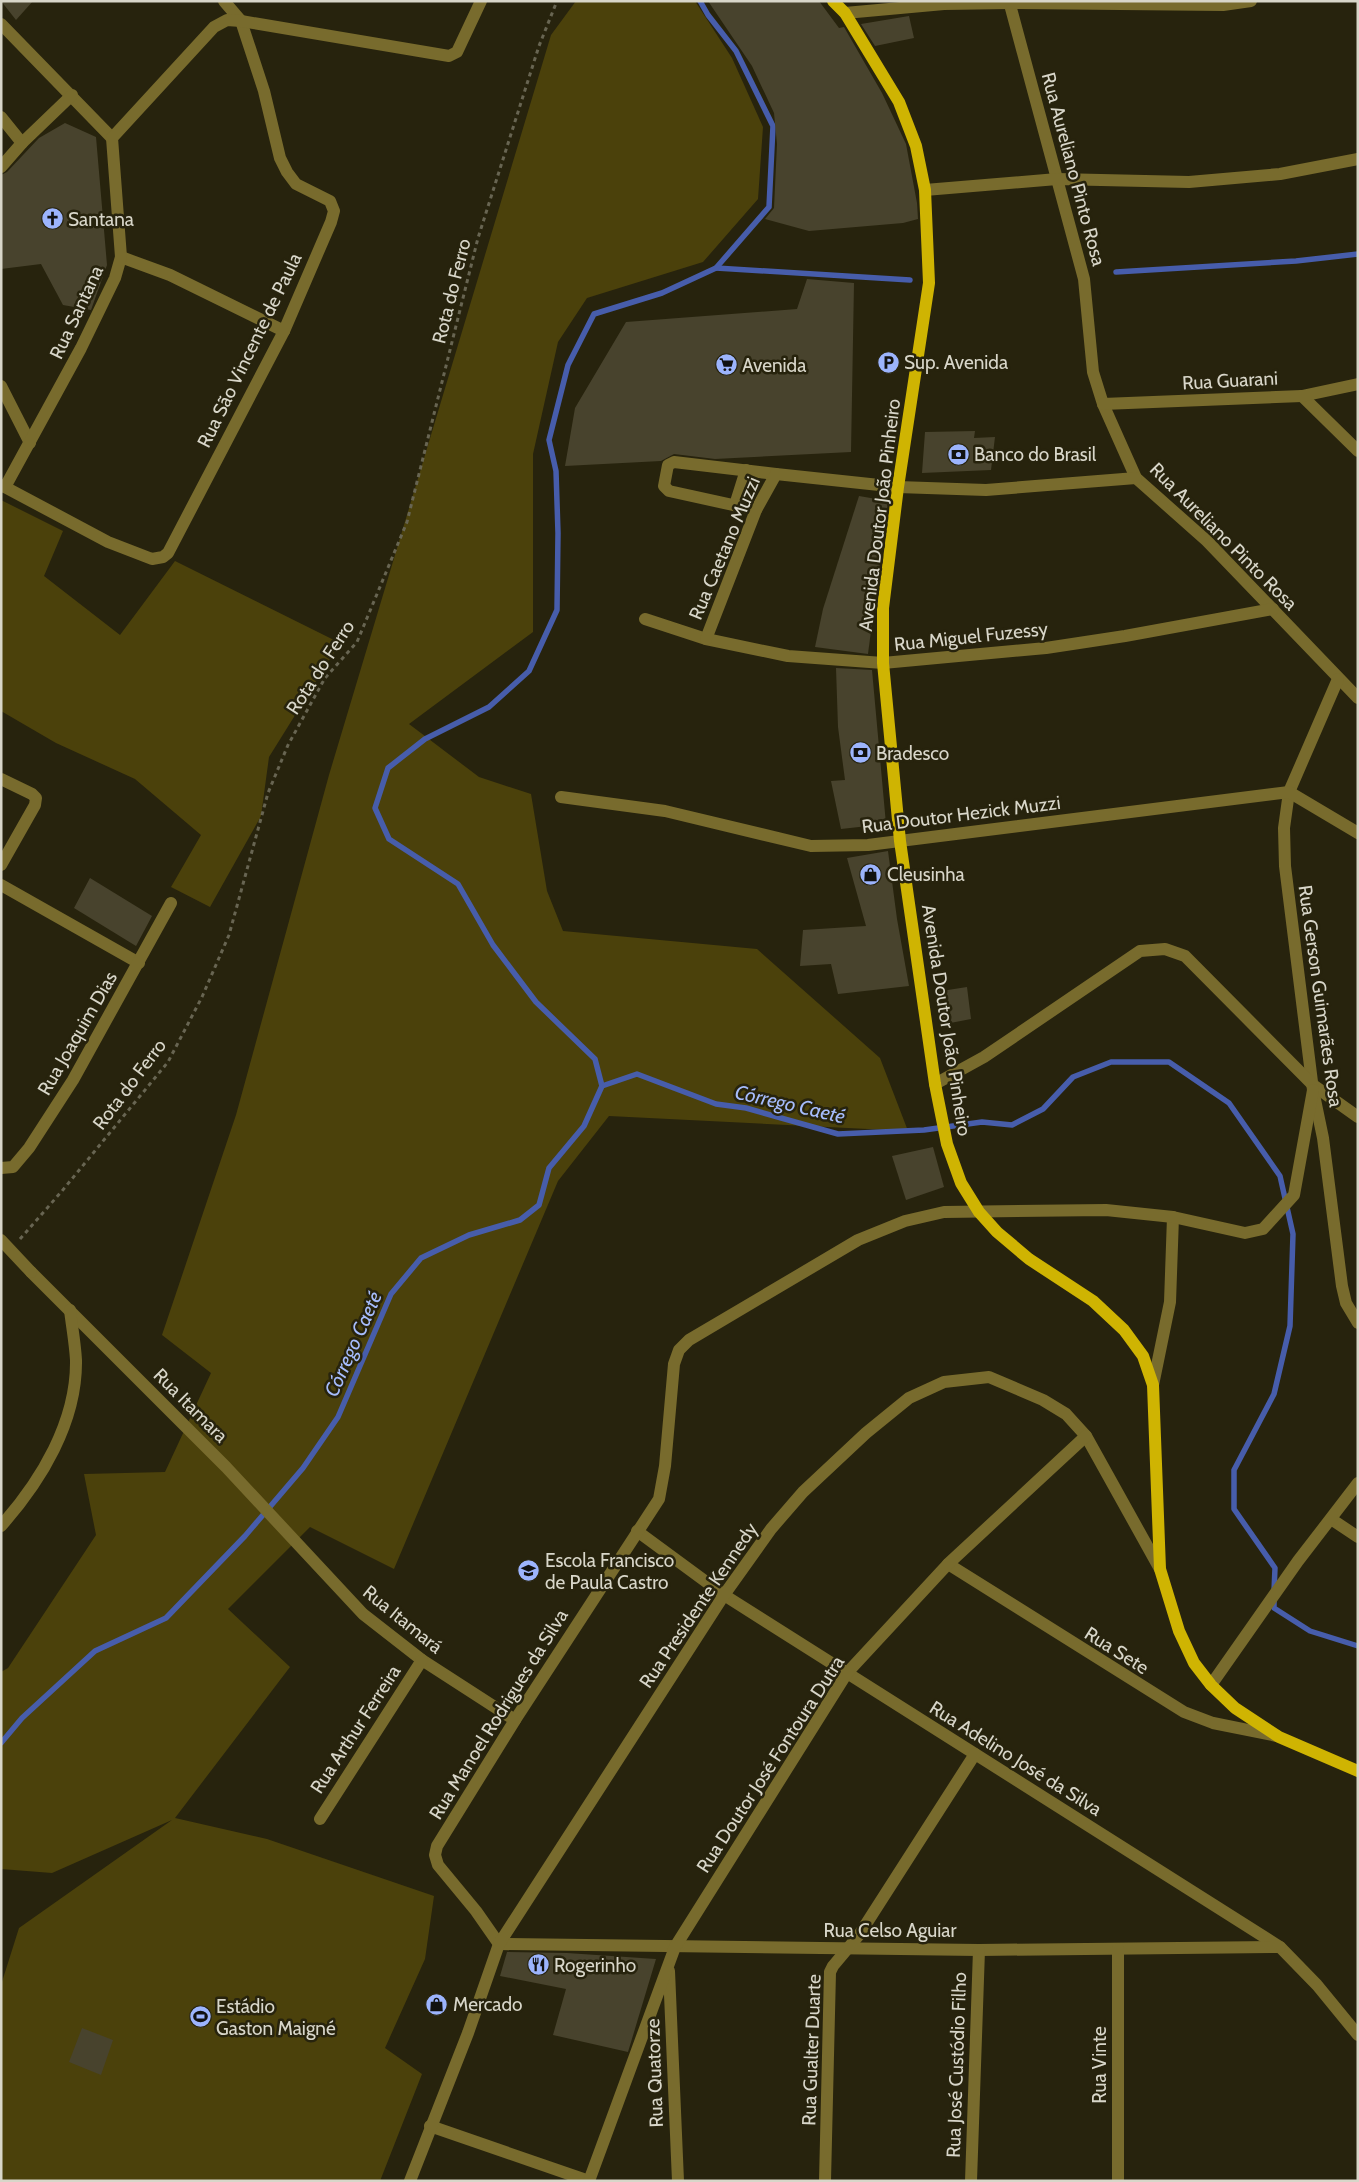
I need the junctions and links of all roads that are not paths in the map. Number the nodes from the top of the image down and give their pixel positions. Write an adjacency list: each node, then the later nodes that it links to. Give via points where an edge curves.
1 (224, 1): 7 (street)
2 (481, 1): 7 (street, via 457,52 449,56)
3 (833, 1): 6 (main road, Avenida Doutor João Pinheiro)
4 (1251, 1): 5 (street, via 1222,5)
5 (1009, 2): 6 (street, via 944,4); 15 (street, Rua Aureliano Pinto Rosa)
6 (845, 14): 16 (main road, Avenida Doutor João Pinheiro, via 899,102 916,146)
7 (241, 21): 11 (street, via 227,20 214,27); 18 (street, Rua São Vincente de Paula, via 264,91 280,158 296,184 330,201 334,210)
8 (1, 24): 9 (street)
9 (72, 96): 11 (street); 12 (street)
10 (1, 117): 12 (street)
11 (112, 138): 17 (street, Rua Santana)
12 (22, 143): 14 (street)
13 (1358, 159): 15 (street, via 1280,174 1189,182)
14 (1, 167)
15 (1056, 178): 16 (street); 22 (street, Rua Aureliano Pinto Rosa, via 1084,279 1092,372)
16 (925, 190): 29 (main road, Avenida Doutor João Pinheiro, via 929,283)
17 (121, 256): 18 (street, via 170,275); 23 (street, Rua Santana, via 115,278 81,348)
18 (284, 331): 28 (street, Rua São Vincente de Paula, via 168,553 163,557 152,559 108,542)
19 (1358, 384): 21 (street, Rua Guarani)
20 (1, 386): 23 (street)
21 (1302, 396): 22 (street, Rua Guarani); 24 (street)
22 (1103, 404): 27 (street, Rua Aureliano Pinto Rosa)
23 (30, 443): 28 (street, Rua Santana)
24 (1358, 450)
25 (746, 470): 26 (street); 30 (street); 30 (street, via 674,462 667,469 664,486 669,491)
26 (776, 474): 29 (street, Rua Caetano Muzzi); 31 (street, Rua Caetano Muzzi)
27 (1136, 478): 29 (street, Rua Caetano Muzzi, via 986,490); 32 (street, Rua Aureliano Pinto Rosa, via 1207,540)
28 (3, 486)
29 (898, 487): 35 (main road, Avenida Doutor João Pinheiro, via 883,608)
30 (735, 505): 31 (street)
31 (756, 510): 34 (street, Rua Caetano Muzzi)
32 (1272, 609): 35 (street, Rua Miguel Fuzessy, via 1046,648); 36 (street, Rua Aureliano Pinto Rosa)
33 (645, 619): 34 (street, Rua Miguel Fuzessy)
34 (706, 638): 35 (street, Rua Miguel Fuzessy, via 788,656)
35 (882, 664): 42 (main road, Avenida Doutor João Pinheiro)
36 (1338, 679): 37 (street, Rua Aureliano Pinto Rosa); 39 (street, Rua Gerson Guimarães Rosa)
37 (1358, 698)
38 (1, 779): 43 (street, via 36,798)
39 (1289, 792): 41 (street); 42 (street, Rua Doutor Hezick Muzzi); 47 (street, Rua Gerson Guimarães Rosa, via 1284,828 1285,866)
40 (562, 797): 42 (street, Rua Doutor Hezick Muzzi, via 665,811 811,846)
41 (1358, 833)
42 (900, 842): 48 (main road, Avenida Doutor João Pinheiro)
43 (1, 865)
44 (1, 885): 46 (street)
45 (171, 903): 46 (street, Rua Joaquim Dias)
46 (139, 964): 50 (street, Rua Joaquim Dias, via 30,1148 13,1167)
47 (1313, 1087): 48 (street, via 1185,956 1165,949 1140,951 1123,961); 49 (street); 52 (street, Rua Manoel Rodrigues da Silva, via 1292,1200 1263,1229 1245,1233); 55 (street, Rua Gerson Guimarães Rosa, via 1323,1138 1342,1286 1346,1302)
48 (936, 1088): 51 (main road, Avenida Doutor João Pinheiro, via 947,1144 961,1183)
49 (1358, 1117)
50 (1, 1168)
51 (979, 1212): 52 (street, Rua Manoel Rodrigues da Silva, via 1106,1210); 56 (main road, Avenida Doutor João Pinheiro, via 1029,1259 1093,1301 1124,1330 1143,1356); 62 (street, Rua Manoel Rodrigues da Silva, via 944,1212 905,1221 858,1240 689,1340 679,1350 674,1364 663,1487 659,1499)
52 (1173, 1217): 56 (street, via 1170,1302)
53 (1, 1240): 54 (street, bridge)
54 (70, 1310): 60 (street, via 76,1359 68,1413 52,1455 15,1511); 61 (street, Rua Itamara, via 226,1467)
55 (1358, 1323)
56 (1153, 1385): 65 (main road, Avenida Doutor João Pinheiro)
57 (1086, 1436): 64 (street, Rua Doutor José Fontoura Dutra); 65 (street, Rua Presidente Kennedy); 66 (street, Rua Presidente Kennedy, via 1066,1414 990,1377 944,1382 909,1398 804,1492 771,1529)
58 (1358, 1483): 59 (street)
59 (1331, 1518): 63 (street); 69 (street)
60 (1, 1526)
61 (282, 1529): 67 (street, Rua Itamará, via 362,1614)
62 (637, 1531): 66 (street, Rua Adelino José da Silva); 70 (street, Rua Manoel Rodrigues da Silva)
63 (1358, 1537)
64 (948, 1564): 68 (street, Rua Doutor José Fontoura Dutra); 71 (street, Rua Sete, via 1177,1708 1213,1722)
65 (1160, 1569): 69 (main road, Avenida Doutor João Pinheiro, via 1179,1631 1194,1663)
66 (724, 1594): 68 (street, Rua Adelino José da Silva); 75 (street, Rua Presidente Kennedy)
67 (422, 1660): 70 (street, Rua Itamará); 74 (street, Rua Arthur Ferreira)
68 (847, 1674): 72 (street, Rua Adelino José da Silva); 76 (street, Rua Doutor José Fontoura Dutra)
69 (1212, 1685): 71 (main road, Avenida Doutor João Pinheiro, via 1235,1708)
70 (515, 1720): 75 (street, Rua Manoel Rodrigues da Silva, via 437,1846 435,1855 445,1876 476,1911)
71 (1279, 1737): 73 (main road, Avenida Doutor João Pinheiro)
72 (975, 1754): 77 (street, Rua Adelino José da Silva); 78 (street, Rua Gualter Duarte)
73 (1358, 1771)
74 (320, 1819)
75 (499, 1944): 76 (street, Rua Celso Aguiar); 83 (street, Rua Presidente Kennedy, via 468,2033)
76 (675, 1947): 78 (street, Rua Celso Aguiar); 81 (street, Rua Doutor José Fontoura Dutra)
77 (1280, 1948): 79 (street, Rua Celso Aguiar); 82 (street, Rua Adelino José da Silva)
78 (847, 1949): 80 (street, Rua Celso Aguiar); 87 (street, Rua Gualter Duarte, via 833,1966 828,1986)
79 (1118, 1949): 80 (street, Rua Celso Aguiar); 89 (street, Rua Vinte)
80 (979, 1950): 88 (street, Rua José Custódio Filho)
81 (668, 1964): 85 (street, Rua Doutor José Fontoura Dutra); 86 (street, Rua Quatorze)
82 (1358, 2035)
83 (430, 2126): 84 (street, Rua Presidente Kennedy); 85 (street)
84 (410, 2181)
85 (589, 2181)
86 (678, 2181)
87 (825, 2181)
88 (970, 2181)
89 (1118, 2181)

